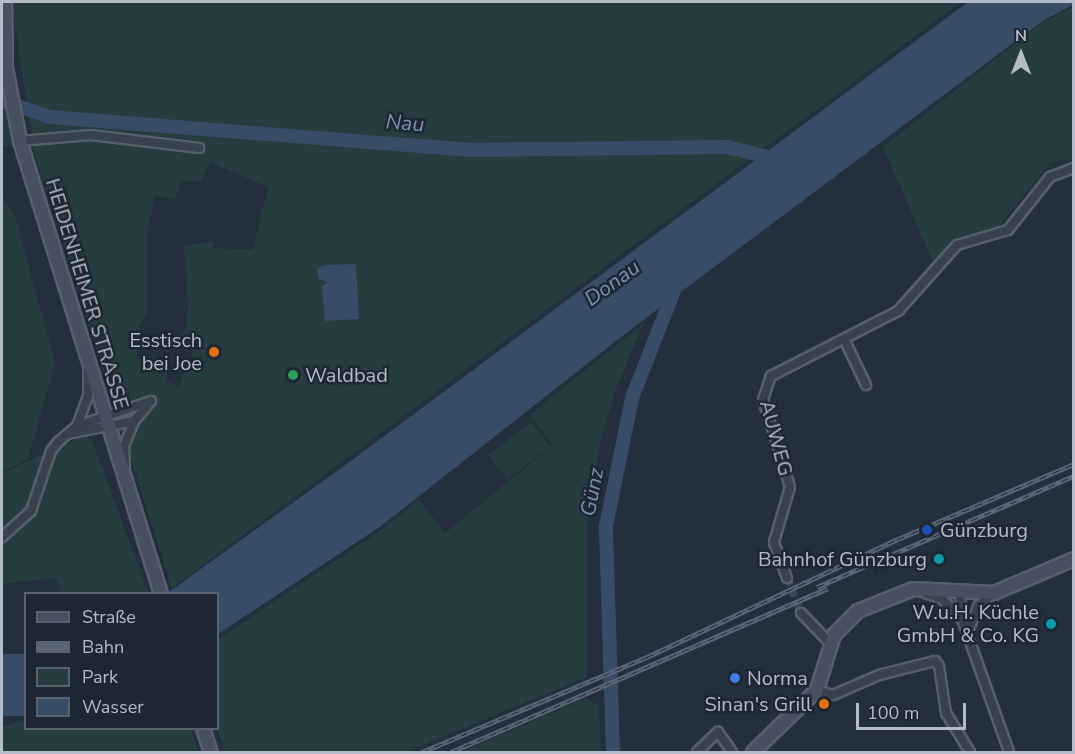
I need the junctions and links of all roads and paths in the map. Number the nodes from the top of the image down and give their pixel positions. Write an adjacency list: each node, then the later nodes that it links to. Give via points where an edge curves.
1 (5, 2): 2 (main road, HEIDENHEIMER STRASSE, via 6,68)
2 (20, 141): 3 (street, via 91,135); 6 (main road, HEIDENHEIMER STRASSE)
3 (199, 148)
4 (1074, 168): 5 (street, AUWEG, via 1050,177 1008,230 957,245 898,311)
5 (844, 339): 7 (street); 15 (street, AUWEG, via 771,376 763,389 790,487 774,542)
6 (88, 364): 9 (main road, HEIDENHEIMER STRASSE); 10 (street, via 88,396)
7 (866, 385)
8 (134, 421): 9 (street); 9 (street, via 151,401); 12 (street, via 124,446)
9 (106, 423): 10 (street); 11 (street); 12 (main road, HEIDENHEIMER STRASSE)
10 (77, 426): 11 (street)
11 (68, 434): 13 (street, via 51,451 31,510)
12 (126, 484): 17 (main road, HEIDENHEIMER STRASSE)
13 (2, 537)
14 (1074, 559): 19 (main road)
15 (787, 578)
16 (913, 589): 18 (main road); 21 (street, via 942,599); 23 (main road, via 847,618)
17 (159, 592)
18 (960, 592): 19 (main road); 21 (street)
19 (994, 592): 22 (street, via 979,605)
20 (801, 613): 23 (street)
21 (962, 619): 22 (street)
22 (967, 635): 31 (street)
23 (830, 643): 24 (main road)
24 (816, 690): 29 (main road); 30 (street, via 832,694 879,675 935,661 946,712)
25 (203, 730): 26 (main road)
26 (211, 753)
27 (697, 753): 28 (street, via 718,732)
28 (732, 753)
29 (753, 753)
30 (970, 753)
31 (1009, 753)

